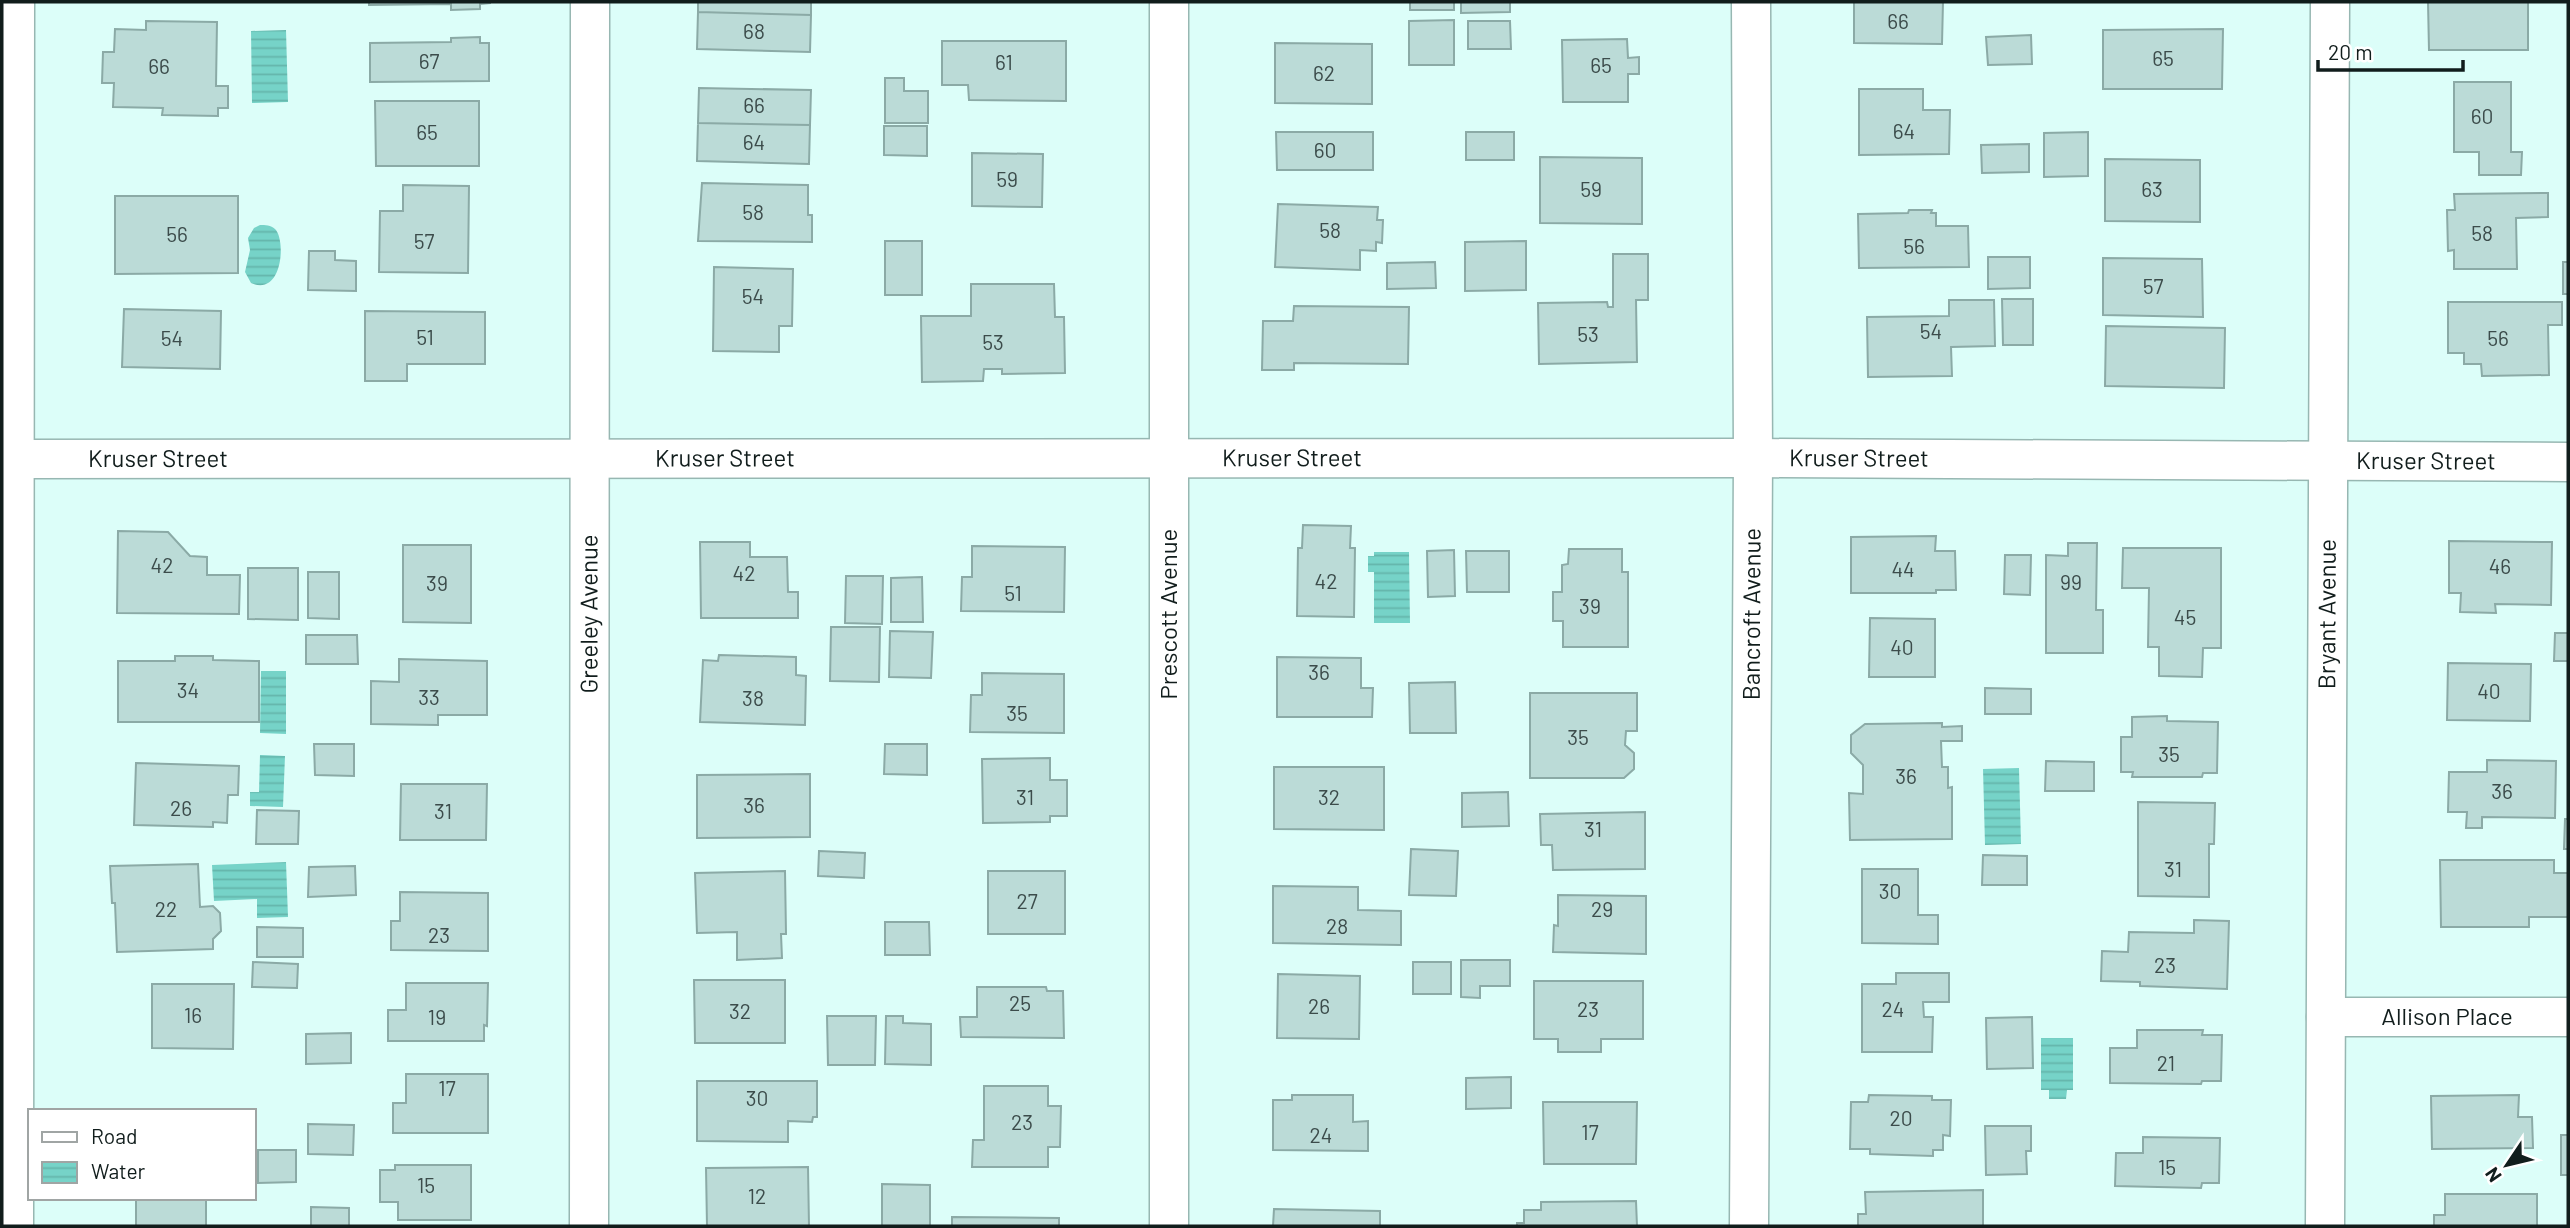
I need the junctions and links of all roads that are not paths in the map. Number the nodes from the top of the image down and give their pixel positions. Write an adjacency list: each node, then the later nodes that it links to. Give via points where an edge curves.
1 (15, 2): 9 (street)
2 (590, 2): 7 (street, Greeley Avenue)
3 (1169, 2): 8 (street, Prescott Avenue)
4 (1751, 2): 6 (street, Bancroft Avenue)
5 (2330, 2): 10 (street, Bryant Avenue)
6 (1753, 457): 8 (street, Kruser Street); 10 (street, Kruser Street); 17 (street, Bancroft Avenue)
7 (591, 458): 8 (street, Kruser Street); 9 (street, Kruser Street); 15 (street, Greeley Avenue)
8 (1170, 458): 16 (street, Prescott Avenue)
9 (16, 459): 14 (street)
10 (2329, 462): 11 (street, Kruser Street); 12 (street, Bryant Avenue)
11 (2568, 462)
12 (2326, 1017): 13 (street, Allison Place); 18 (street, Bryant Avenue)
13 (2568, 1017)
14 (14, 1226)
15 (589, 1226)
16 (1169, 1226)
17 (1749, 1226)
18 (2325, 1226)

